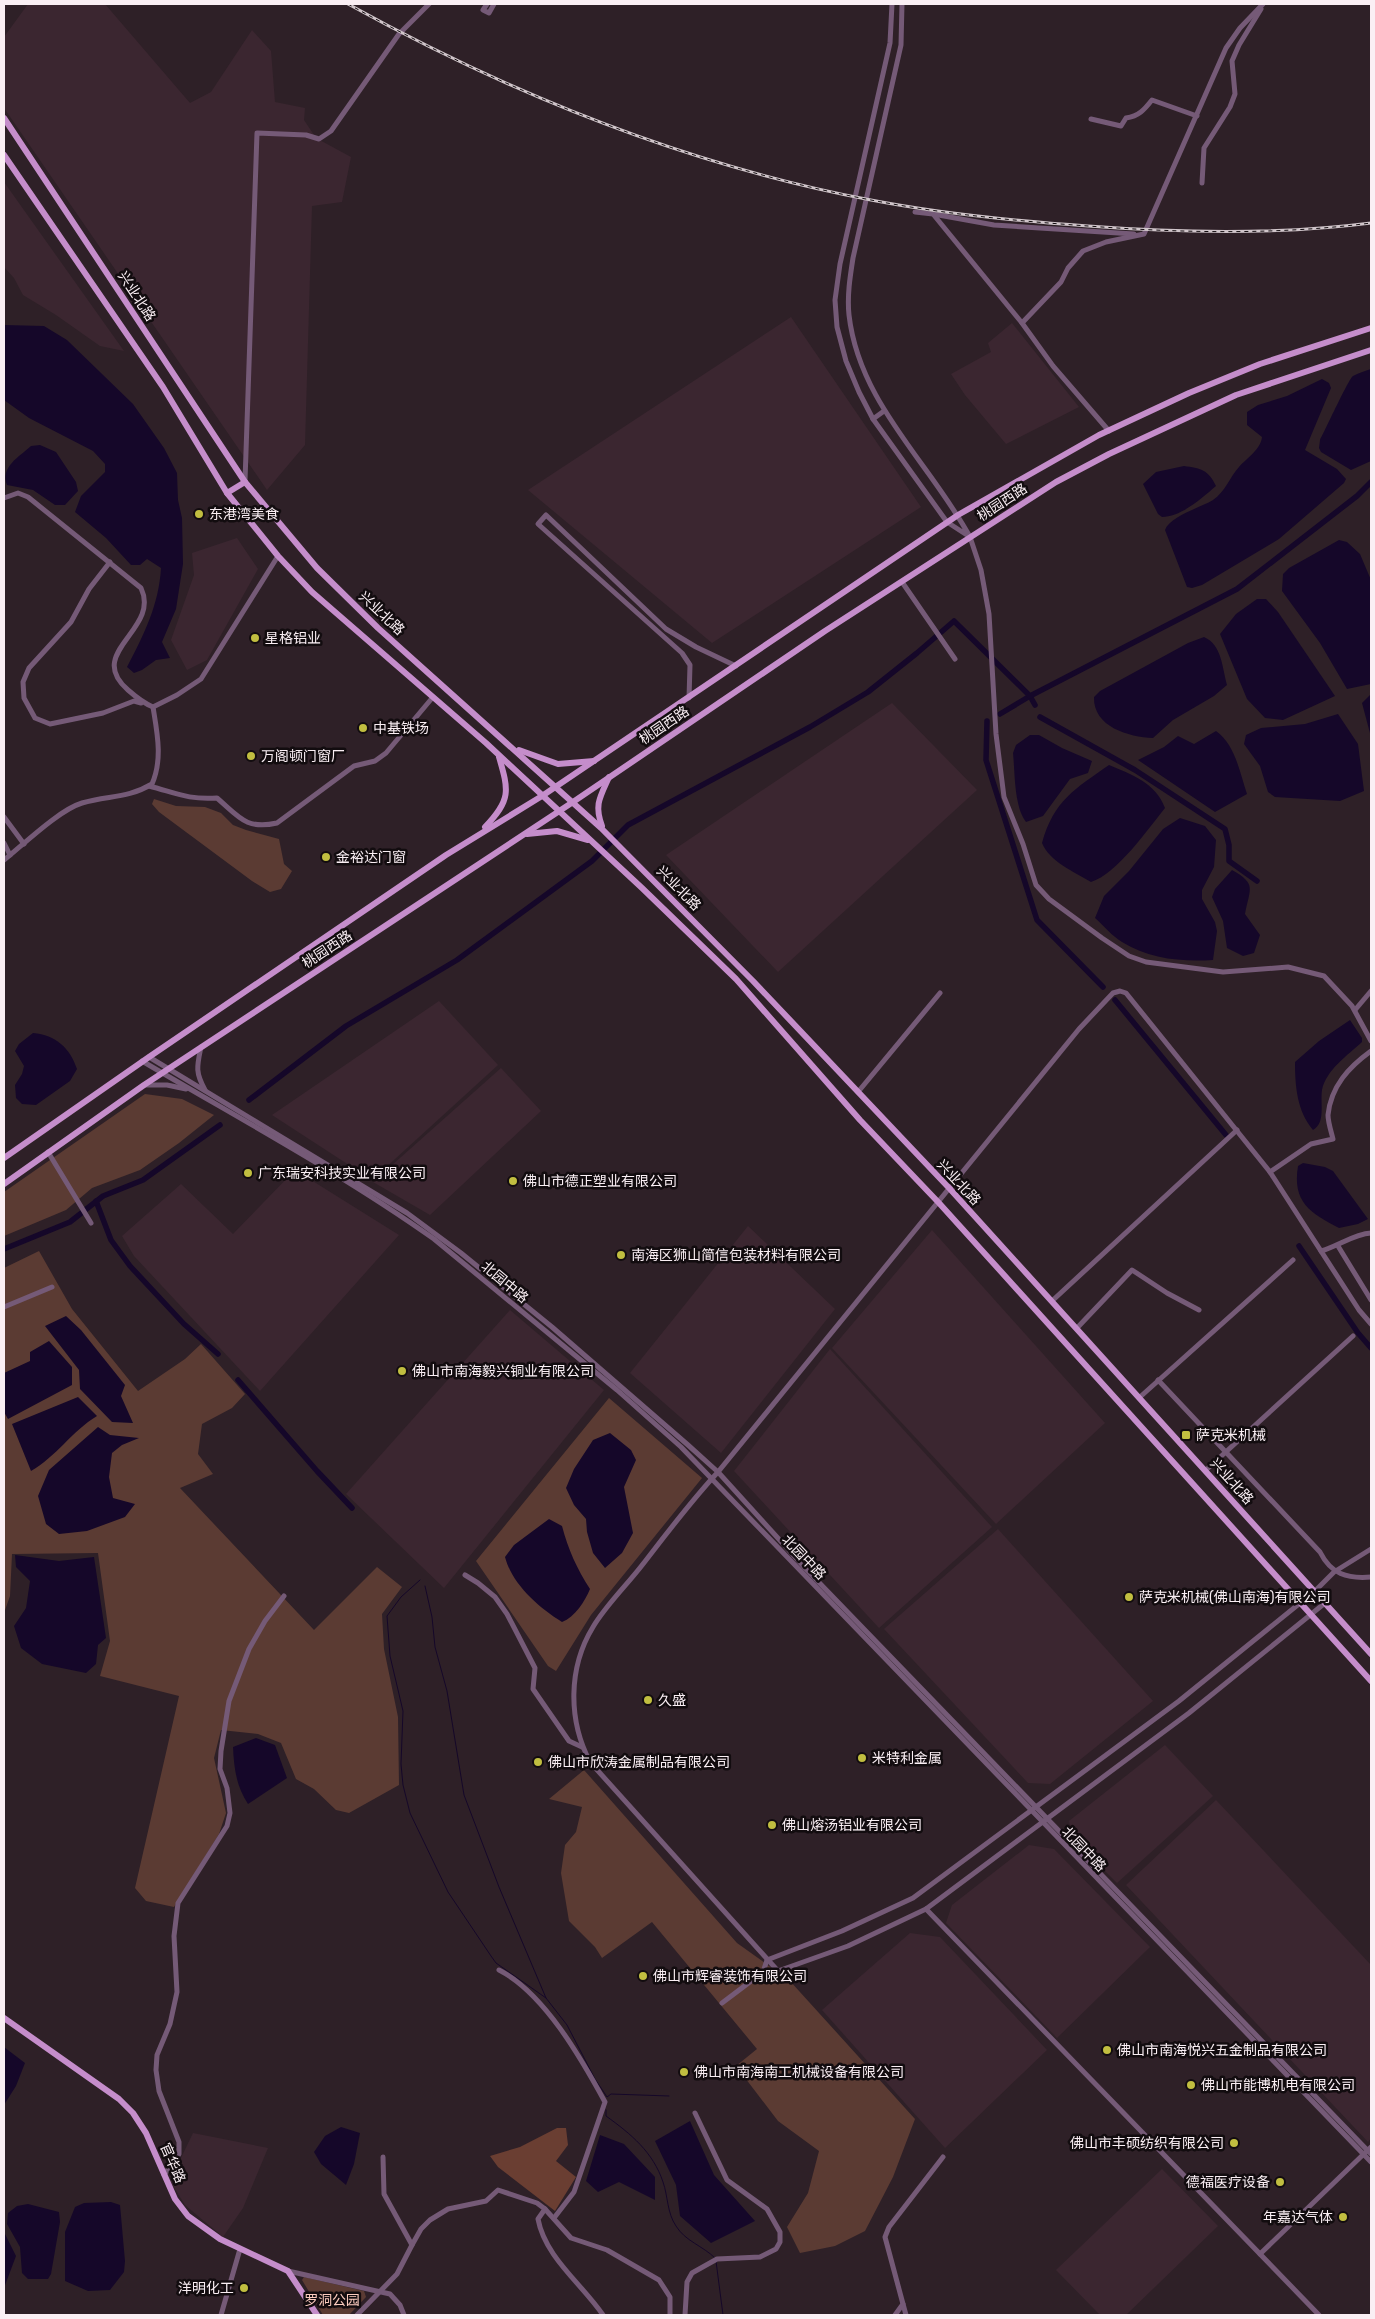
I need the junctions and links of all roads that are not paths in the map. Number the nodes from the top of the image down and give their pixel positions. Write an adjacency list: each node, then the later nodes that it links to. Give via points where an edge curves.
1 (429, 4): 21 (street, via 399,34 331,131 319,139 306,135 257,133)
2 (487, 4): 3 (street, via 484,10 489,13)
3 (494, 4)
4 (892, 4): 19 (street, via 890,43 840,264 835,300 837,327 846,361)
5 (902, 4): 18 (street, via 901,45 849,287 854,344 864,375)
6 (1262, 5): 7 (street, via 1226,48); 11 (street, via 1232,61 1235,94 1204,148)
7 (1197, 116): 9 (street, via 1152,100 1144,111 1126,118 1120,126); 14 (street)
8 (4, 118): 21 (main road, 兴业北路)
9 (1091, 119)
10 (4, 155): 22 (main road, 兴业北路, via 163,387)
11 (1202, 183)
12 (915, 212): 13 (street)
13 (933, 214): 14 (street, via 994,225); 15 (street)
14 (1144, 234): 15 (street, via 1083,251 1061,282)
15 (1022, 323): 20 (street, via 1053,366)
16 (1371, 328): 20 (main road, 桃园西路, via 1260,364)
17 (1371, 350): 26 (main road, 桃园西路, via 1284,377 1198,411 1056,482)
18 (884, 411): 19 (street); 24 (street)
19 (873, 419): 25 (street)
20 (1109, 430): 24 (main road, 桃园西路)
21 (244, 482): 22 (main road); 36 (main road, 兴业北路, via 317,568 378,628)
22 (227, 493): 27 (main road, 兴业北路)
23 (4, 498): 28 (street, via 18,493 28,497)
24 (958, 515): 25 (main road, 桃园西路); 26 (street)
25 (947, 522): 26 (street); 31 (main road, 桃园西路)
26 (970, 537): 29 (main road, 桃园西路); 56 (street, via 981,570 989,614 996,734 1004,797 1024,844 1036,885 1049,899 1129,956 1146,962 1223,972 1288,967 1324,976)
27 (278, 556): 32 (main road, 兴业北路, via 312,592); 35 (street, via 201,679)
28 (110, 562): 34 (street, via 141,588 145,596 146,606 141,618 117,651 115,665 116,675 123,686); 34 (street, via 71,622 29,668 23,682 24,698 35,718 50,724 103,713 134,701)
29 (902, 582): 30 (street); 39 (main road, 桃园西路)
30 (955, 659)
31 (736, 666): 33 (main road, 桃园西路); 33 (street, via 666,629 546,515 538,524 682,653 690,665)
32 (433, 697): 37 (main road, 兴业北路); 40 (street, via 386,753 376,761 354,766 277,823 261,827 242,820 217,798 177,796)
33 (689, 698): 38 (main road, 桃园西路)
34 (144, 703): 35 (street)
35 (154, 707): 40 (street, via 159,745 156,775)
36 (513, 747): 38 (main road, via 558,764); 41 (main road, 兴业北路)
37 (499, 756): 42 (main road, 兴业北路); 47 (main road, via 506,780 504,803)
38 (595, 760): 41 (main road, 桃园西路)
39 (609, 777): 43 (main road, 桃园西路); 46 (main road, via 599,798 597,813)
40 (149, 786): 51 (street, via 127,796 104,798 72,807)
41 (556, 786): 42 (main road, 桃园西路); 43 (main road, 兴业北路)
42 (542, 796): 44 (main road, 兴业北路); 47 (main road, 桃园西路)
43 (573, 802): 44 (main road, 桃园西路); 46 (main road, 兴业北路)
44 (558, 811): 48 (main road, 桃园西路); 49 (main road, 兴业北路)
45 (4, 817): 51 (street)
46 (603, 830): 67 (main road, 兴业北路)
47 (480, 833): 60 (main road, 桃园西路)
48 (523, 834): 49 (main road, via 557,831); 58 (main road, 桃园西路)
49 (593, 842): 74 (main road, 兴业北路, via 736,979 860,1120)
50 (4, 843): 52 (street)
51 (24, 844): 52 (street)
52 (10, 855): 53 (street)
53 (4, 860)
54 (940, 992): 67 (street)
55 (1371, 992): 56 (street)
56 (1355, 1010): 57 (street)
57 (1371, 1041)
58 (201, 1047): 62 (main road, 桃园西路); 66 (street, via 197,1077)
59 (1371, 1051): 71 (street, via 1347,1071 1336,1086 1328,1116 1332,1138 1311,1144)
60 (149, 1056): 61 (main road, 桃园西路); 62 (street, 北园中路)
61 (142, 1061): 63 (street, 北园中路); 70 (main road, 桃园西路)
62 (168, 1068): 63 (main road, 桃园西路); 66 (street, 北园中路)
63 (162, 1073): 64 (main road, 桃园西路); 65 (street, 北园中路)
64 (144, 1085): 65 (street, via 167,1085); 69 (main road, 桃园西路)
65 (192, 1091): 93 (street, 北园中路, via 434,1239 617,1390)
66 (205, 1091): 92 (street, 北园中路, via 407,1213 437,1235 608,1374)
67 (858, 1092): 73 (main road, 兴业北路)
68 (1237, 1130): 71 (street); 73 (street, via 1126,993 1120,991 1113,993 1079,1029); 82 (street)
69 (48, 1152): 72 (main road, 桃园西路); 75 (street)
70 (4, 1158)
71 (1270, 1172): 78 (street)
72 (4, 1184)
73 (950, 1190): 74 (street); 82 (main road, 兴业北路)
74 (939, 1203): 92 (street); 100 (main road, 兴业北路)
75 (91, 1223)
76 (1371, 1233): 77 (street, via 1360,1234)
77 (1338, 1246): 78 (street); 81 (street)
78 (1321, 1251): 85 (street)
79 (1293, 1260): 88 (street)
80 (52, 1288): 83 (street)
81 (1371, 1300)
82 (1052, 1301): 86 (main road, 兴业北路)
83 (4, 1307)
84 (1199, 1310): 86 (street, via 1167,1294 1132,1270)
85 (1371, 1324)
86 (1077, 1328): 89 (main road, 兴业北路)
87 (1353, 1336): 90 (street)
88 (1158, 1380): 89 (street); 90 (street)
89 (1140, 1397): 91 (main road, 兴业北路)
90 (1225, 1452): 91 (street); 95 (street, via 1320,1552 1326,1565)
91 (1206, 1470): 98 (main road, 兴业北路)
92 (718, 1472): 93 (street); 106 (street, 北园中路)
93 (712, 1478): 105 (street, via 593,1626 582,1648 573,1690); 106 (street, 北园中路)
94 (1371, 1549): 95 (street)
95 (1334, 1572): 97 (street, via 1358,1578); 98 (street)
96 (465, 1576): 105 (street, via 495,1597 507,1614 535,1668 533,1689 569,1741)
97 (1371, 1577)
98 (1315, 1591): 100 (street); 101 (main road, 兴业北路)
99 (284, 1596): 118 (street, via 250,1649 229,1701 220,1769 227,1788 230,1813 227,1826 178,1903 174,1936 176,1992 170,2024 157,2055 156,2070 159,2091 179,2142 179,2154)
100 (1300, 1603): 102 (main road, 兴业北路); 106 (street, via 1180,1701)
101 (1326, 1603): 102 (street); 103 (main road, 兴业北路)
102 (1311, 1615): 104 (main road, 兴业北路); 107 (street, via 1189,1714)
103 (1371, 1654)
104 (1371, 1681)
105 (582, 1747): 109 (street, via 602,1776)
106 (1034, 1810): 107 (street, 北园中路); 109 (street, via 913,1898)
107 (1044, 1821): 108 (street); 114 (street, 北园中路)
108 (926, 1909): 109 (street, via 848,1946 778,1971); 123 (street)
109 (768, 1960): 111 (street, via 763,1972)
110 (499, 1970): 120 (street, via 526,1988 562,2030 605,2102 574,2192)
111 (722, 2003)
112 (4, 2018): 118 (main road, 官华路, via 119,2099 146,2133)
113 (695, 2113): 133 (street, via 727,2180 767,2209 780,2232 780,2242 776,2249 760,2257 716,2260 692,2273 687,2282)
114 (1369, 2152): 117 (street, 北园中路); 123 (street)
115 (383, 2156): 121 (street, via 384,2194)
116 (942, 2157): 126 (street, via 885,2237)
117 (1371, 2162)
118 (164, 2175): 122 (main road, 官华路, via 175,2199 188,2216 220,2240)
119 (545, 2209): 120 (street); 121 (street, via 537,2203 498,2190 486,2201 448,2209 430,2220); 131 (street, via 538,2220 540,2232 551,2252)
120 (554, 2218): 132 (street, via 571,2238 607,2250 659,2280 670,2297)
121 (412, 2245): 125 (street, via 397,2274)
122 (240, 2249): 124 (main road, 官华路); 127 (street)
123 (1260, 2254): 136 (street)
124 (288, 2271): 125 (street); 128 (main road)
125 (380, 2292): 129 (street); 130 (street, via 390,2294)
126 (903, 2304): 134 (street); 135 (street)
127 (221, 2315)
128 (316, 2315)
129 (357, 2315)
130 (404, 2315)
131 (603, 2315)
132 (670, 2315)
133 (685, 2315)
134 (895, 2315)
135 (906, 2315)
136 (1319, 2315)

